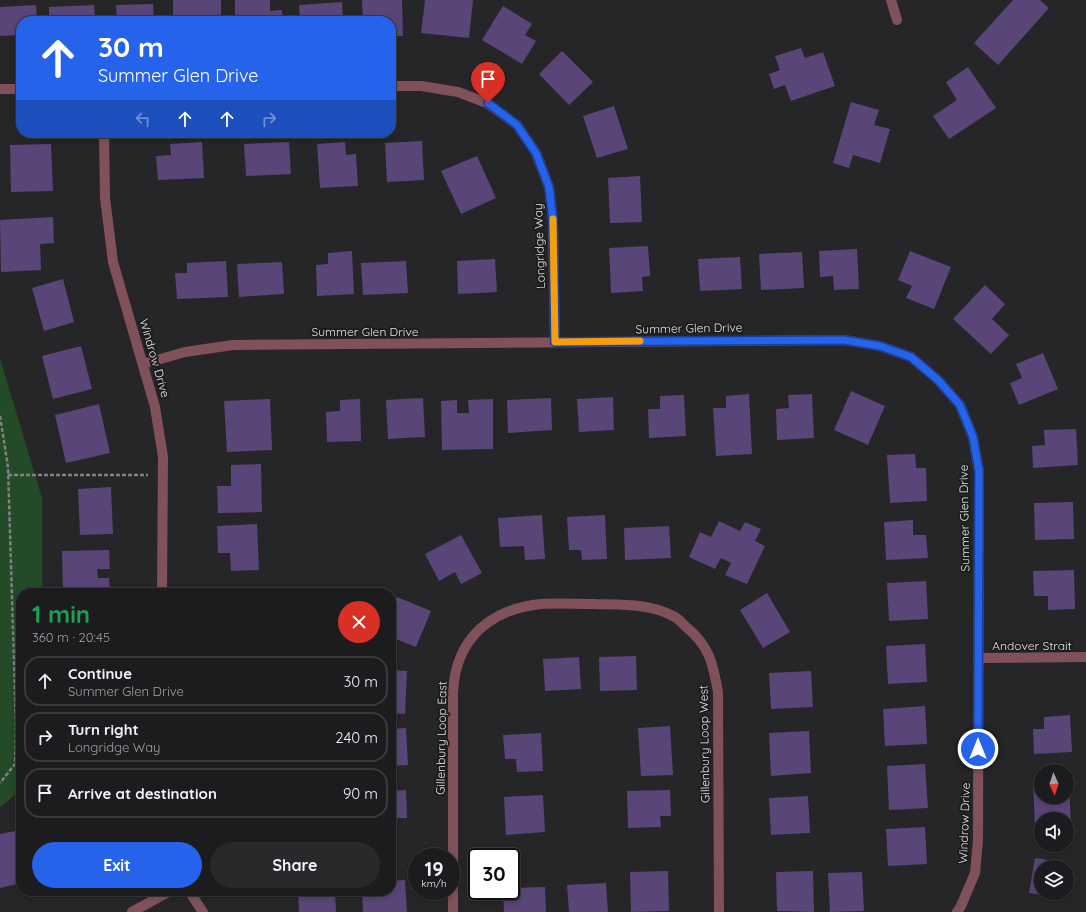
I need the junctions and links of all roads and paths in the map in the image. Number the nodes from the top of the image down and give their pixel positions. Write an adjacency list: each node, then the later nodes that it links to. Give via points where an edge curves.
1 (891, 0): 2 (street)
2 (897, 20)
3 (396, 86): 7 (street, Longridge Way, via 421,86 458,92 488,103 517,125 536,153 549,187 553,220)
4 (0, 89): 5 (street)
5 (16, 89)
6 (104, 138): 8 (street, Windrow Drive, via 105,198 113,262)
7 (555, 342): 8 (street, Summer Glen Drive, via 233,345 185,352); 15 (street, Summer Glen Drive, via 844,340 880,346 911,357 938,380 960,405 973,437 979,471)
8 (143, 364): 11 (street, Windrow Drive, via 155,407 163,457)
9 (0, 416): 10 (path)
10 (8, 475): 11 (path); 16 (path, via 16,728 15,764)
11 (163, 475): 12 (street, Windrow Drive)
12 (162, 588)
13 (602, 604): 21 (street, Gillenbury Loop East, via 542,604 519,608 498,616 481,628 465,648 456,670 453,692); 22 (street, Gillenbury Loop West, via 630,605 674,616 706,648 718,692)
14 (1086, 657): 15 (street, Andover Strait)
15 (978, 658): 23 (street, Windrow Drive, via 978,840 975,873)
16 (0, 783)
17 (161, 896): 19 (street)
18 (192, 896): 20 (street)
19 (132, 912)
20 (203, 912)
21 (453, 912)
22 (719, 912)
23 (957, 912)

